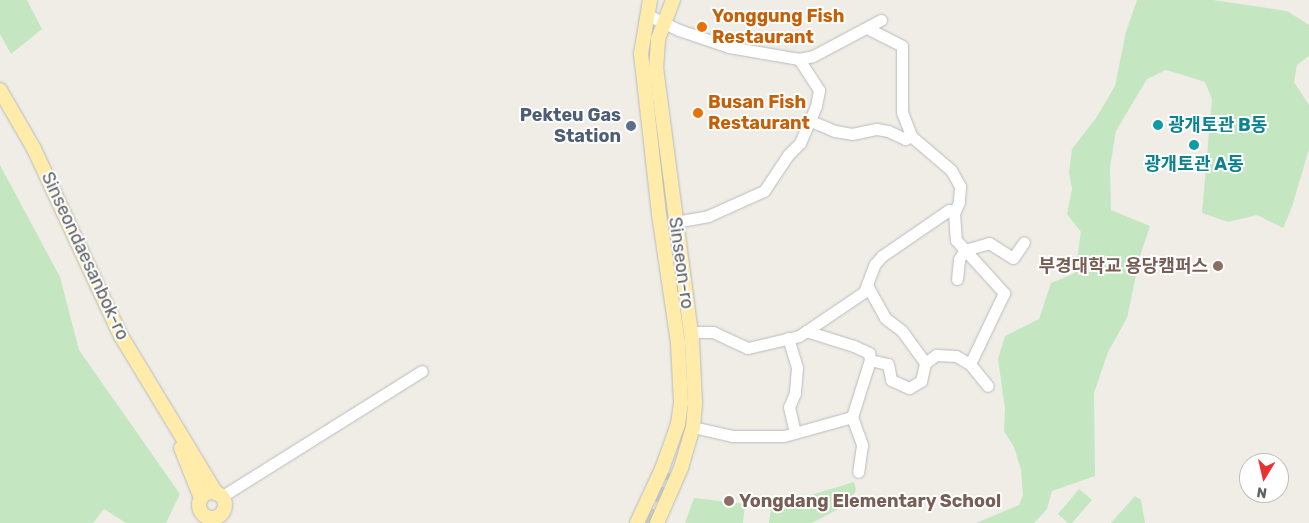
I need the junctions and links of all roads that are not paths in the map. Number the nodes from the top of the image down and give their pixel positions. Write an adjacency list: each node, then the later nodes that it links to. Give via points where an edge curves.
1 (650, 0): 3 (main road, Sinseon-ro)
2 (673, 0): 5 (main road, Sinseon-ro)
3 (646, 14): 5 (street); 25 (main road, Sinseon-ro, via 641,54 659,214)
4 (881, 20): 6 (street)
5 (664, 23): 7 (street, via 729,47); 12 (main road, Sinseon-ro, via 658,39 656,69)
6 (867, 28): 7 (street, via 813,56); 10 (street, via 902,46 902,112)
7 (799, 59): 9 (street, via 819,90)
8 (0, 90): 27 (main road, Sinseondaesanbok-ro, via 34,149 121,336)
9 (811, 121): 10 (street, via 852,134 868,130 888,131 905,139); 12 (street, via 800,142 764,191 708,216)
10 (911, 136): 11 (street, via 951,170 960,186)
11 (955, 210): 14 (street, via 956,240); 16 (street, via 949,210 882,256 875,264)
12 (675, 222): 18 (main road, Sinseon-ro)
13 (1024, 242): 14 (street, via 1013,258 988,243)
14 (964, 250): 15 (street, via 959,259); 22 (street, via 1004,293)
15 (957, 279)
16 (868, 287): 17 (street); 21 (street, via 885,318 902,331)
17 (806, 331): 19 (street); 20 (street, via 854,346 869,354)
18 (691, 332): 19 (street, via 713,332 748,348); 25 (main road, Sinseon-ro)
19 (788, 338): 29 (street, via 798,381 790,407)
20 (870, 360): 21 (street, via 888,364 891,380 909,388 921,381); 26 (street)
21 (925, 363): 22 (street, via 936,355 956,356)
22 (970, 364): 24 (street)
23 (422, 371): 31 (street)
24 (988, 386)
25 (688, 402): 28 (main road, Sinseon-ro); 35 (main road, Sinseon-ro)
26 (852, 417): 29 (street); 30 (street, via 862,445)
27 (172, 422): 31 (main road, Sinseondaesanbok-ro); 32 (main road, Sinseondaesanbok-ro)
28 (693, 427): 29 (street, via 733,436 784,436); 36 (main road, Sinseon-ro, via 681,468)
29 (795, 432)
30 (858, 472)
31 (219, 495): 32 (main road, via 205,494); 34 (main road, Sinseondaesanbok-ro, via 224,507)
32 (201, 498): 33 (main road, Sinseondaesanbok-ro)
33 (201, 518): 34 (main road, Sinseondaesanbok-ro)
34 (216, 520)
35 (637, 523)
36 (657, 523)

